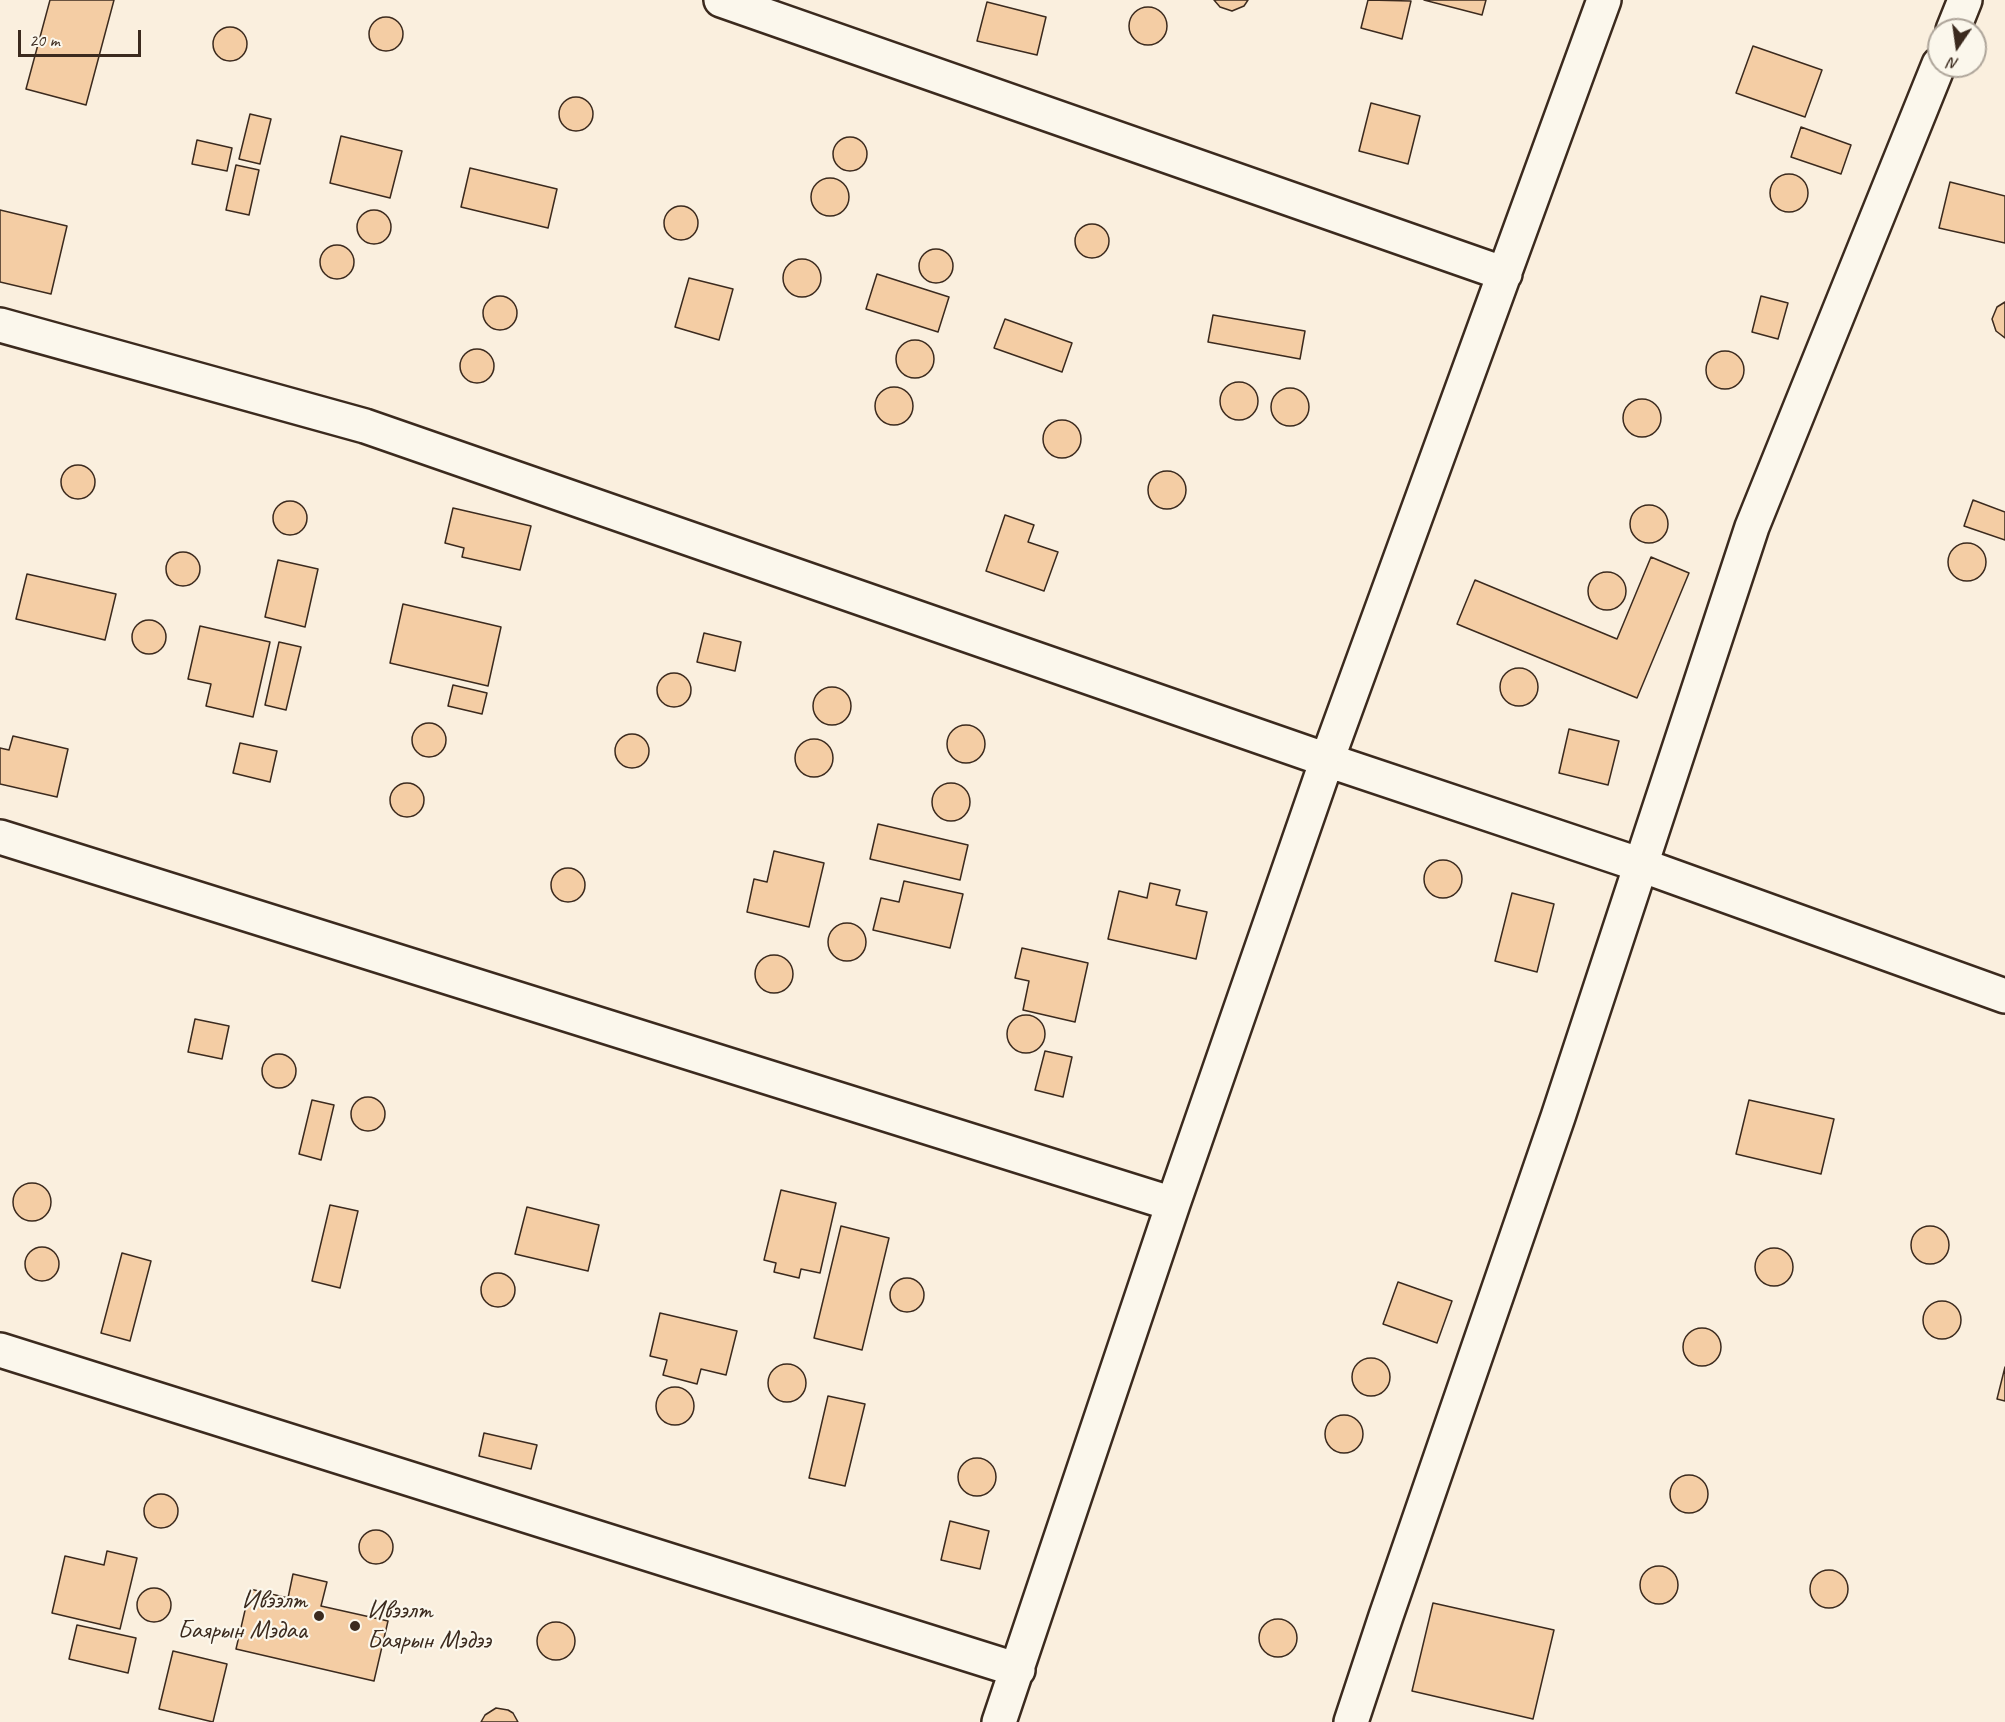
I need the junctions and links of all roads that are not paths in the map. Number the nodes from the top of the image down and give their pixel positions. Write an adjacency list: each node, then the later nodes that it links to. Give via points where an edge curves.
1 (721, 0): 6 (street)
2 (1604, 0): 6 (street)
3 (1965, 0): 4 (street)
4 (1958, 18)
5 (1933, 78): 10 (street, via 1752,527)
6 (1505, 274): 8 (street)
7 (0, 325): 8 (street, via 365,426)
8 (1327, 760): 10 (street); 12 (street)
9 (0, 837): 12 (street)
10 (1641, 865): 11 (street); 16 (street)
11 (2005, 996)
12 (1173, 1204): 14 (street)
13 (0, 1350): 14 (street)
14 (1018, 1670): 15 (street)
15 (999, 1722)
16 (1352, 1722)

